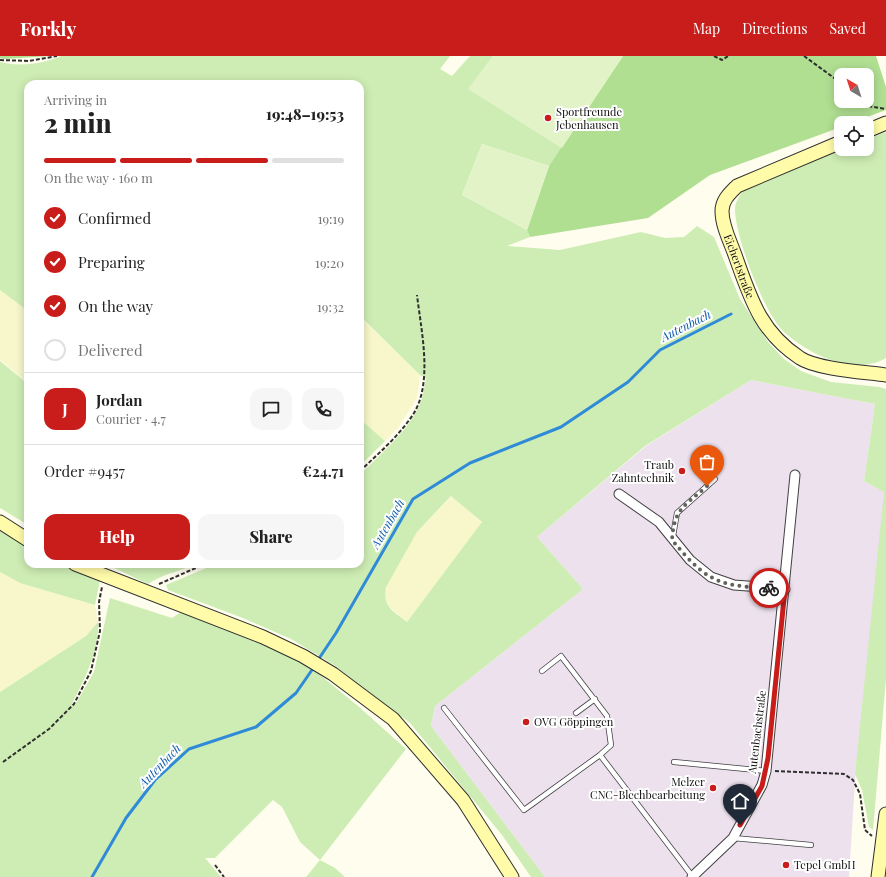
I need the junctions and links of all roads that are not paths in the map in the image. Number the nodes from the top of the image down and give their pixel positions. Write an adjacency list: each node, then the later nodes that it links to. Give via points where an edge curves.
1 (886, 123): 2 (street)
2 (874, 128)
3 (834, 145): 4 (street, Eichertstraße, via 737,186 725,199 722,211 724,226 754,307 776,340 801,360 833,369)
4 (886, 375)
5 (795, 475): 12 (street, Autenbachstraße)
6 (715, 479): 10 (lane, via 677,513)
7 (619, 494): 10 (street, via 659,522)
8 (0, 522): 9 (street)
9 (24, 537)
10 (672, 540): 12 (street, via 690,560 711,577 734,585)
11 (85, 568): 23 (street, via 263,637 303,656 332,674 393,719 462,800)
12 (785, 589): 19 (street, Autenbachstraße)
13 (542, 671): 14 (lane, via 561,656)
14 (596, 699): 16 (lane); 17 (lane, via 607,716 611,745)
15 (444, 708): 17 (lane, via 524,810)
16 (576, 713)
17 (600, 755): 24 (lane)
18 (674, 762): 19 (lane)
19 (766, 771): 21 (street, Autenbachstraße, via 762,786)
20 (886, 814): 25 (street)
21 (733, 838): 22 (lane); 24 (street, Autenbachstraße)
22 (811, 845)
23 (512, 877)
24 (692, 877)
25 (878, 877)

